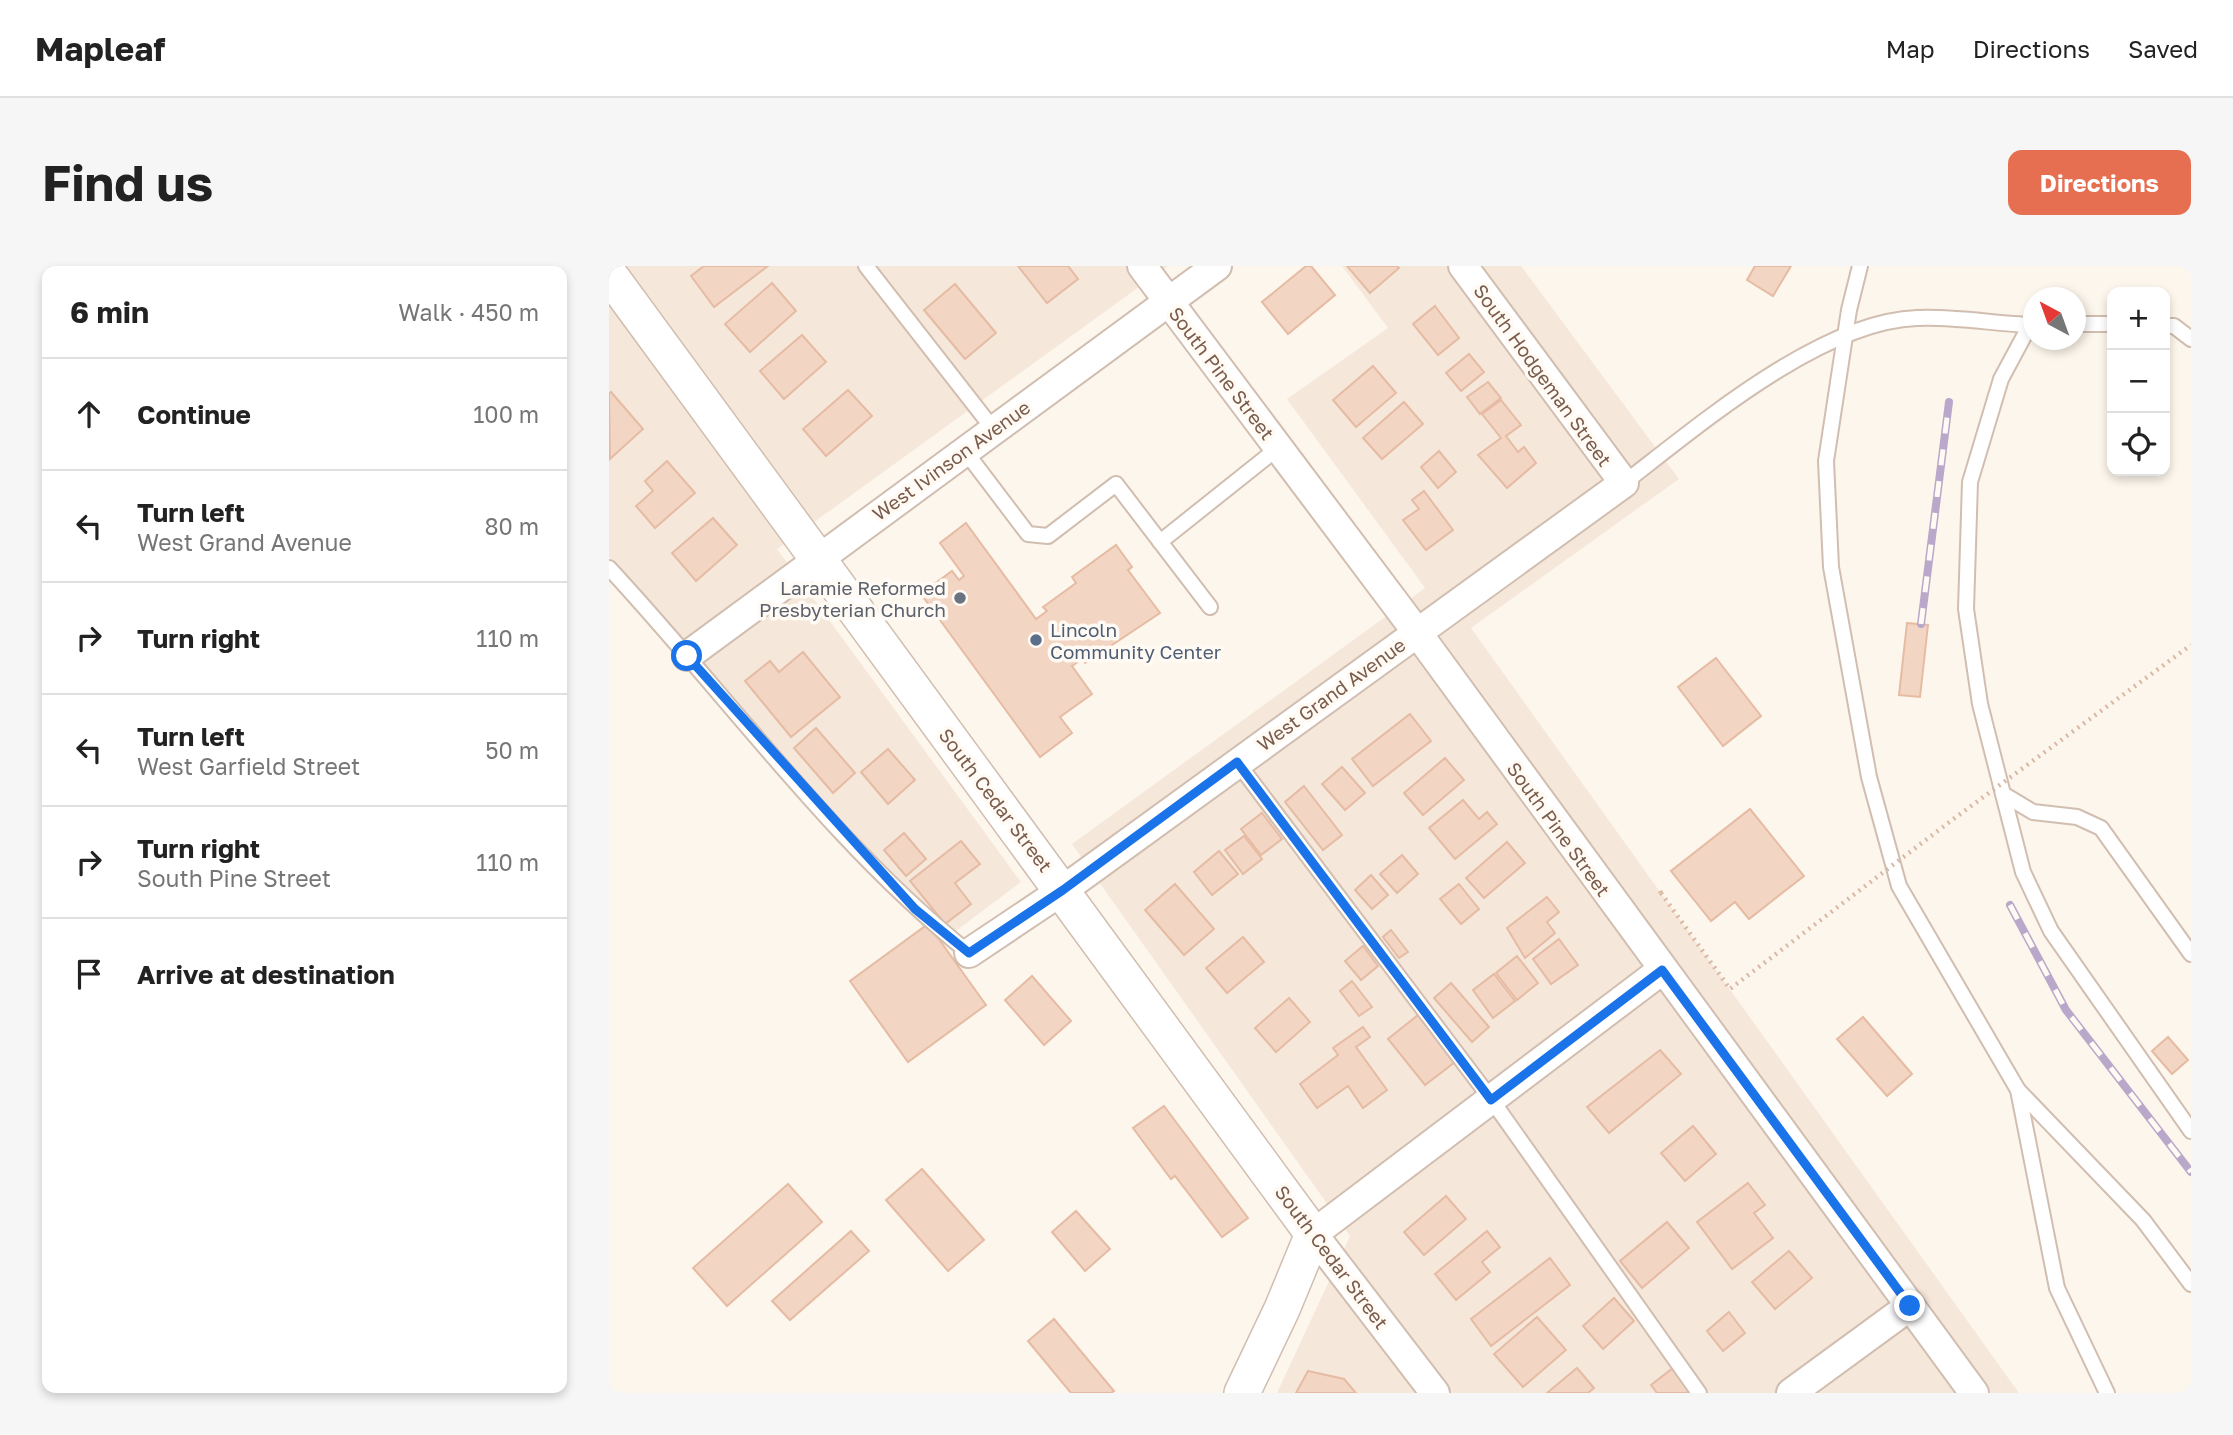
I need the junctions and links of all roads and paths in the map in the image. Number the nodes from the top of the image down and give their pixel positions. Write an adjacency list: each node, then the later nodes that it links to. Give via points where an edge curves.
1 (866, 266): 15 (lane)
2 (1142, 266): 7 (street, South Pine Street)
3 (1217, 266): 7 (street, West Ivinson Avenue)
4 (1463, 266): 18 (street, South Hodgeman Street)
5 (1860, 266): 12 (lane)
6 (609, 274): 20 (street, South Cedar Street)
7 (1168, 302): 15 (street, West Ivinson Avenue); 16 (street, South Pine Street)
8 (2023, 324): 12 (lane, via 1915,318)
9 (2086, 324): 10 (lane)
10 (2107, 324)
11 (2170, 326): 13 (lane)
12 (1845, 333): 18 (lane, via 1762,381); 33 (lane, via 1826,461 1831,568 1869,777 1899,886)
13 (2191, 339)
14 (2023, 341): 27 (lane, via 2001,379 1971,482 1966,609 1980,704)
15 (994, 430): 17 (street, West Ivinson Avenue)
16 (1278, 448): 19 (lane); 23 (street, South Pine Street)
17 (965, 451): 19 (lane, via 1028,534 1048,536 1116,484); 20 (street, West Ivinson Avenue)
18 (1623, 483): 23 (street, West Grand Avenue)
19 (1160, 542): 22 (lane)
20 (817, 559): 25 (street, West Ivinson Avenue); 28 (street, South Cedar Street)
21 (609, 568): 25 (lane)
22 (1210, 607)
23 (1416, 631): 26 (street, West Grand Avenue); 32 (street, South Pine Street)
24 (2191, 645): 29 (path, bridge, via 1731,989)
25 (687, 656): 30 (lane, via 915,909)
26 (1237, 762): 28 (street, West Grand Avenue); 34 (lane)
27 (2003, 794): 31 (lane, via 2033,812 2077,817 2101,828); 35 (lane, via 2023,872 2051,931)
28 (1063, 890): 30 (street, West Grand Avenue); 36 (street, South Cedar Street)
29 (1660, 892)
30 (969, 953)
31 (2191, 954)
32 (1662, 970): 34 (street); 38 (street, South Pine Street)
33 (2018, 1090): 37 (lane, via 2143,1220); 44 (lane, via 2057,1288)
34 (1491, 1100): 36 (street); 41 (lane)
35 (2191, 1131)
36 (1313, 1234): 39 (street); 40 (street, South Cedar Street)
37 (2191, 1284)
38 (1910, 1306): 42 (street); 43 (street, South Pine Street)
39 (1242, 1393)
40 (1435, 1393)
41 (1699, 1393)
42 (1791, 1393)
43 (1974, 1393)
44 (2106, 1393)

